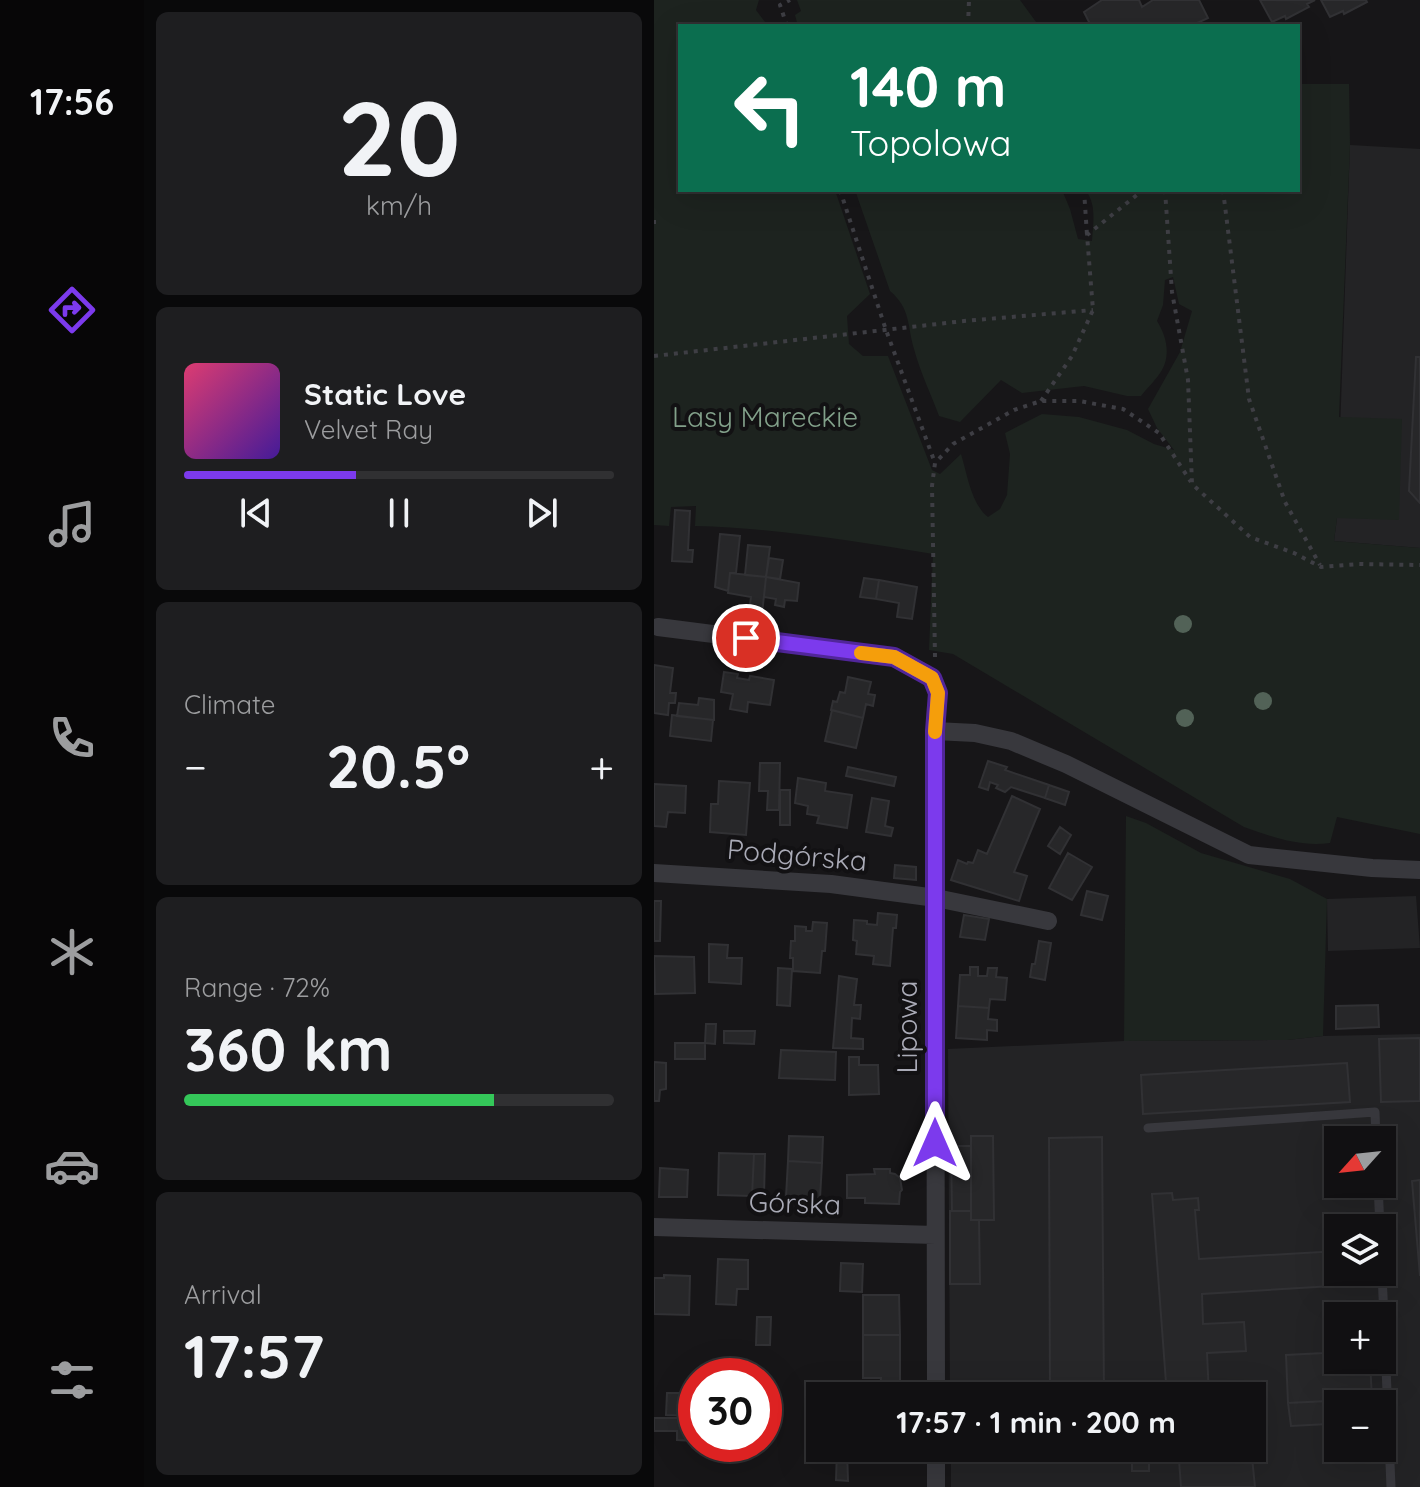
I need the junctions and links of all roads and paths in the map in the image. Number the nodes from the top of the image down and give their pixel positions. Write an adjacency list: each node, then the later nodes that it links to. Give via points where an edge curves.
1 (790, 0): 3 (path)
2 (969, 0): 5 (path)
3 (778, 3): 4 (path)
4 (786, 24)
5 (968, 24)
6 (841, 192): 13 (path)
7 (1084, 192): 11 (path)
8 (1141, 192): 11 (path)
9 (1165, 192): 17 (path, via 1172,292 1188,380)
10 (1223, 192): 19 (path, via 1249,399 1285,502)
11 (1087, 235): 12 (path)
12 (1093, 310): 13 (path); 15 (path, via 1072,356)
13 (886, 330): 14 (path); 16 (path)
14 (654, 356)
15 (1041, 401): 16 (path, via 953,444); 17 (path, via 1123,409 1159,433)
16 (935, 463): 21 (path)
17 (1192, 484): 19 (path, via 1250,537)
18 (1420, 565): 19 (path)
19 (1321, 567)
20 (658, 627): 21 (street, via 894,657 932,678)
21 (938, 693): 22 (street, Lipowa)
22 (935, 731): 23 (street, via 1011,741 1249,855); 25 (street, Lipowa)
23 (1420, 870)
24 (654, 873): 25 (street, Podgórska, via 831,884)
25 (936, 898): 26 (street); 30 (street, Lipowa)
26 (1048, 921)
27 (1376, 1126): 28 (lane, via 1375,1112)
28 (1148, 1128)
29 (654, 1227): 30 (street, Górska)
30 (935, 1235): 32 (street, Lipowa)
31 (1383, 1286): 35 (lane)
32 (936, 1382)
33 (936, 1462): 34 (street)
34 (936, 1487)
35 (1391, 1487)

